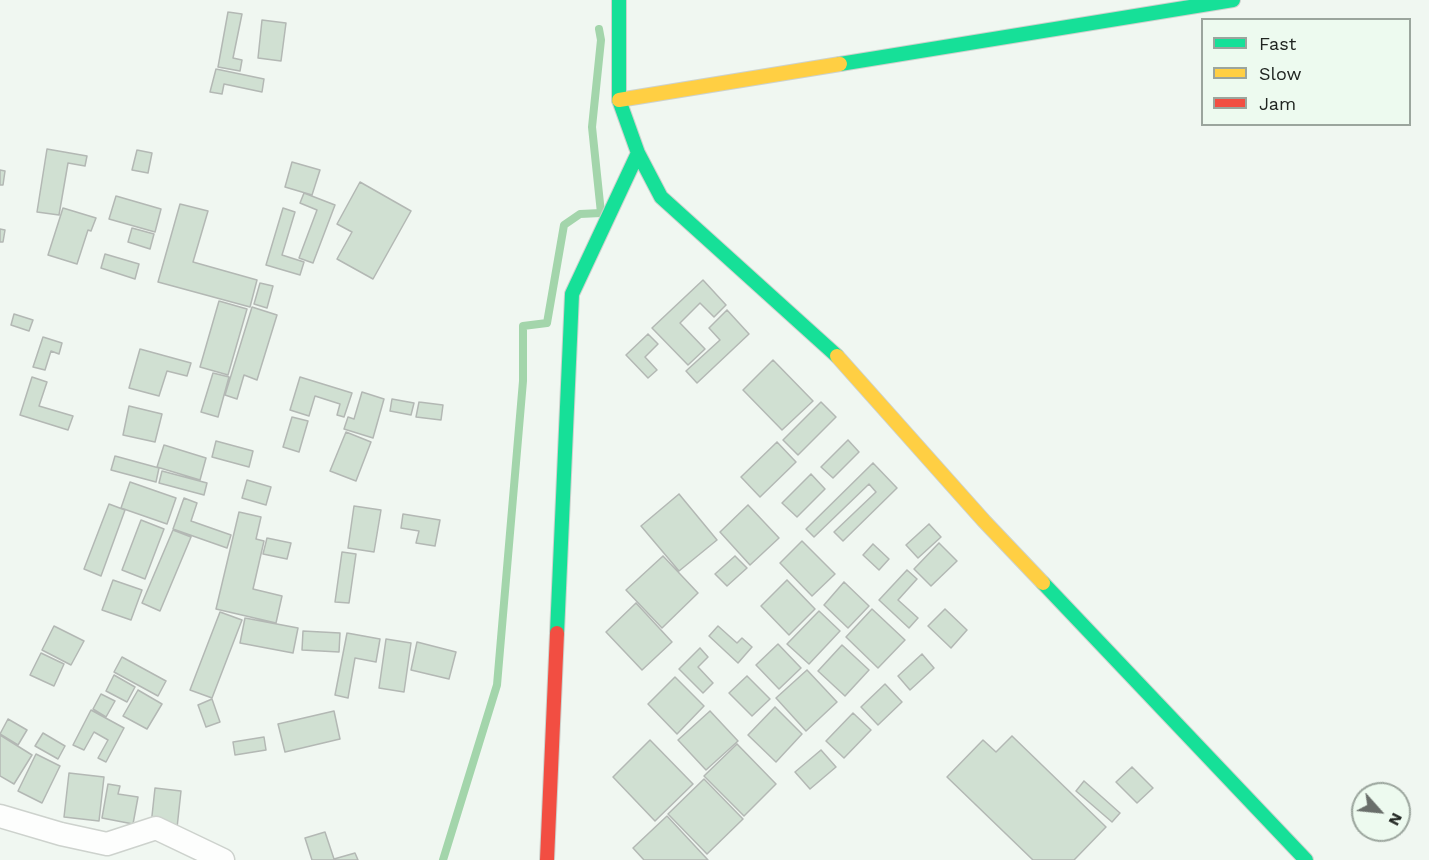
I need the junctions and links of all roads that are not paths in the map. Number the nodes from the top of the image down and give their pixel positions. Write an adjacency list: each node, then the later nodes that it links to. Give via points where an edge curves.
1 (619, 0): 3 (street)
2 (1233, 0): 3 (street)
3 (619, 100): 4 (street)
4 (638, 153): 7 (street, via 572,294); 8 (street, via 661,197 834,352 984,521)
5 (0, 816): 6 (street, via 108,844 156,828)
6 (223, 860)
7 (547, 860)
8 (1306, 860)

